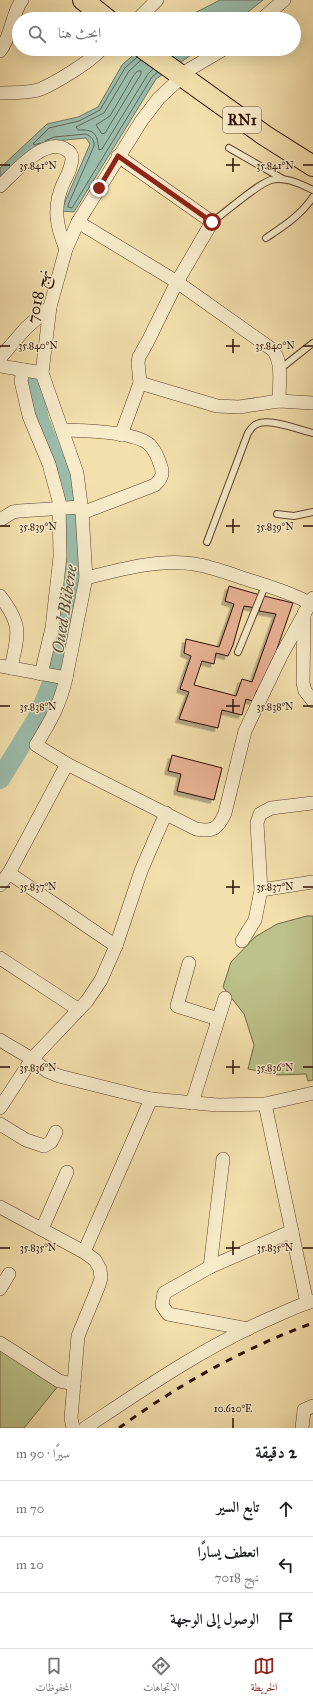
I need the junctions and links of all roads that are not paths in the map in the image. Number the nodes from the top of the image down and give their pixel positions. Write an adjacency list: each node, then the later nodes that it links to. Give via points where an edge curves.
1 (22, 0): 5 (street)
2 (83, 0): 6 (main road)
3 (157, 0): 7 (street)
4 (284, 0): 8 (street)
5 (17, 12)
6 (98, 12)
7 (145, 12)
8 (270, 12)
9 (12, 27): 10 (street)
10 (0, 51)
11 (94, 56): 15 (street, via 40,89)
12 (154, 56): 14 (main road, RN1)
13 (212, 56): 14 (street, نهج 7018, via 190,69)
14 (177, 73): 17 (street, نهج 7018); 18 (main road, RN1, via 264,135)
15 (0, 93)
16 (229, 148): 19 (lane)
17 (118, 156): 23 (street, نهج 7018); 24 (street)
18 (313, 166)
19 (284, 180): 21 (lane, via 294,181); 24 (lane, via 271,180 260,185)
20 (0, 186): 26 (street, via 41,150 62,147 69,151 72,157 70,169 58,196 56,211 59,233)
21 (313, 190)
22 (313, 197): 25 (lane, via 294,219)
23 (78, 222): 26 (street, نهج 7018); 27 (street)
24 (212, 222): 27 (street)
25 (266, 238)
26 (66, 249): 28 (street, نهج 7018)
27 (177, 282): 33 (street, via 273,350 278,356); 35 (street, via 138,357)
28 (50, 307): 30 (street, via 26,328); 34 (street, نهج 7018)
29 (313, 343): 33 (lane)
30 (0, 358)
31 (0, 366): 32 (street)
32 (23, 370): 34 (street); 41 (street, via 22,381 28,416 49,464)
33 (279, 370): 36 (street)
34 (42, 373): 38 (street, نهج 7018)
35 (140, 383): 36 (street, via 217,406 239,407); 40 (street)
36 (279, 401): 37 (street)
37 (313, 403)
38 (63, 430): 40 (street); 42 (street, نهج 7018, via 77,473)
39 (313, 433): 46 (lane, via 268,422 252,427)
40 (122, 435): 42 (street, via 149,444 157,454 163,471 160,480 155,485)
41 (60, 508): 42 (street); 45 (street, via 13,512); 54 (street, via 60,557)
42 (80, 509): 47 (street, نهج 7018)
43 (313, 512): 44 (lane, via 294,516)
44 (277, 514)
45 (0, 520)
46 (207, 542)
47 (86, 578): 48 (street, via 159,564 193,564); 55 (street, نهج 7018)
48 (265, 586): 50 (street, via 300,598); 52 (lane)
49 (0, 596): 53 (street, via 11,611 18,633)
50 (309, 604): 51 (street); 59 (street, via 242,730 221,822 216,828 207,831 196,829)
51 (308, 644): 56 (street, via 304,683 305,691)
52 (238, 652)
53 (6, 667): 54 (street)
54 (44, 675): 55 (street)
55 (64, 678): 57 (street, نهج 7018, via 62,697 36,745)
56 (313, 701)
57 (67, 764): 59 (street); 60 (street)
58 (313, 803): 63 (street, via 271,808 260,814 257,823)
59 (166, 813): 65 (street, via 141,871)
60 (9, 873): 62 (street); 65 (street)
61 (313, 882): 63 (street)
62 (0, 885)
63 (262, 890): 64 (street, via 255,920)
64 (242, 941)
65 (116, 946): 69 (street, via 101,980)
66 (0, 958): 69 (street)
67 (190, 963): 70 (street, via 177,1006)
68 (225, 998): 70 (street)
69 (79, 1010): 72 (street)
70 (218, 1019): 75 (street)
71 (0, 1040): 72 (street)
72 (32, 1059): 74 (street, via 47,1071 72,1081); 77 (street)
73 (313, 1093): 76 (street)
74 (151, 1099): 75 (street); 85 (street)
75 (192, 1103): 76 (street)
76 (264, 1104): 84 (street)
77 (0, 1108)
78 (0, 1124): 79 (street, via 26,1140 44,1146 51,1142)
79 (56, 1132)
80 (223, 1159): 86 (street)
81 (67, 1172): 83 (street)
82 (0, 1207): 83 (street)
83 (42, 1229): 85 (street)
84 (292, 1231): 86 (street); 89 (street)
85 (84, 1252): 92 (street, via 95,1260 101,1278 78,1336)
86 (210, 1267): 90 (street, via 164,1293 162,1305 168,1314)
87 (9, 1274): 88 (street)
88 (0, 1289)
89 (310, 1302): 90 (street)
90 (248, 1328): 95 (street, via 156,1380)
91 (0, 1343): 92 (street, via 59,1381)
92 (74, 1384): 94 (street)
93 (313, 1406): 96 (street, via 304,1410)
94 (72, 1428)
95 (85, 1428)
96 (302, 1428)

